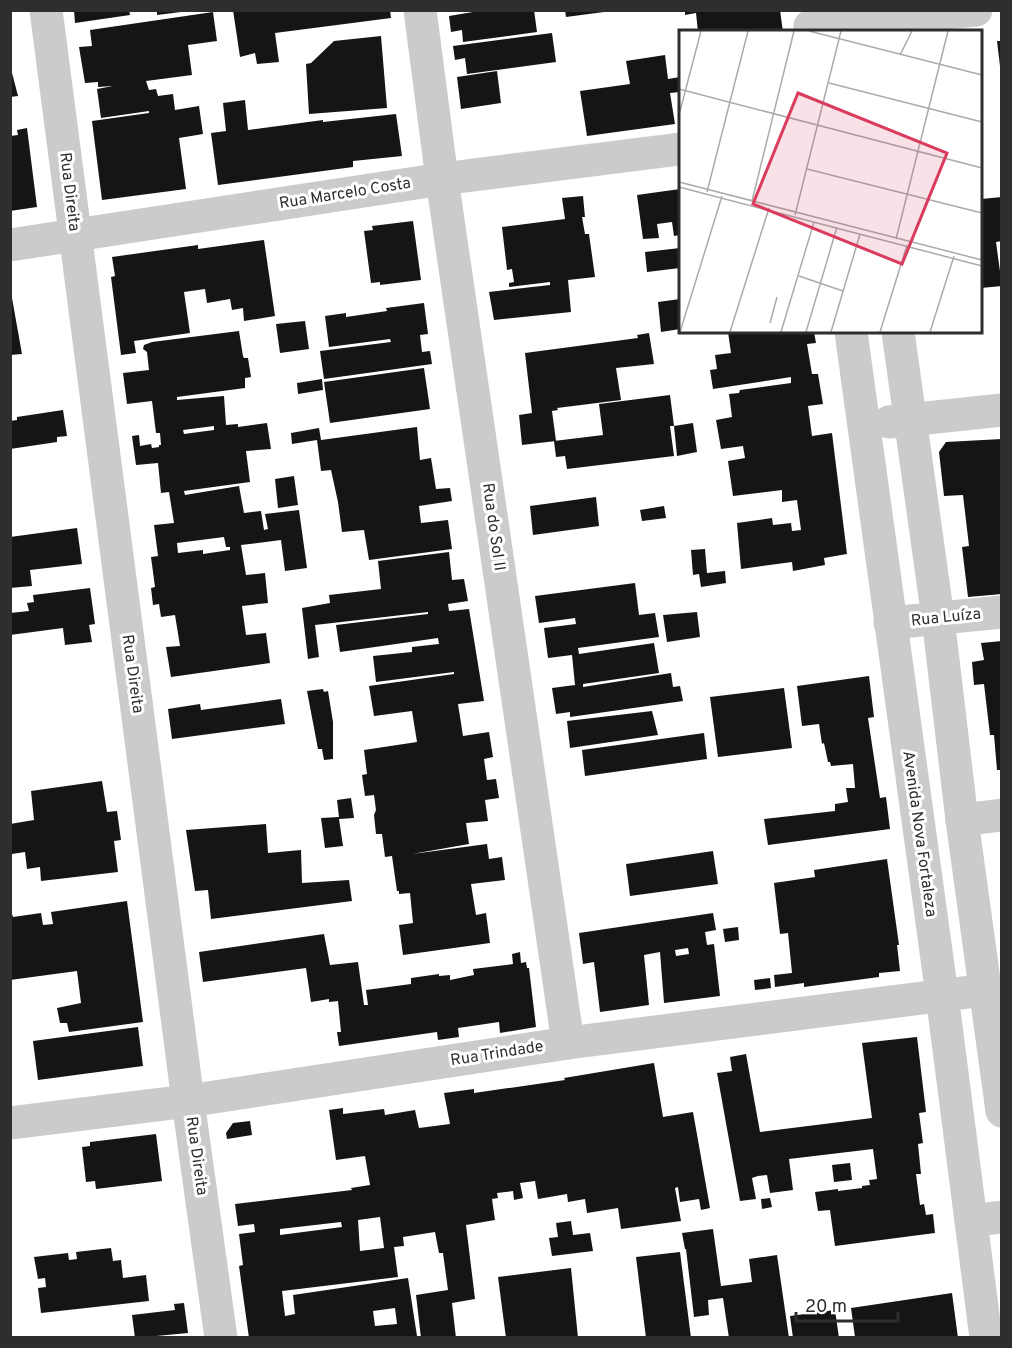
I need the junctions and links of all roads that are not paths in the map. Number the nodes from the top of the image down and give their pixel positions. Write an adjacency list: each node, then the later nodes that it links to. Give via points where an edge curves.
1 (46, 10): 8 (street, Rua Direita)
2 (420, 10): 7 (street, Rua do Sol II)
3 (976, 10): 4 (street)
4 (856, 21): 5 (street)
5 (810, 23)
6 (679, 149): 7 (street, Rua Marcelo Costa)
7 (442, 178): 8 (street, Rua Marcelo Costa); 22 (street, Rua do Sol II)
8 (75, 236): 9 (street, Rua Marcelo Costa); 23 (street, Rua Direita)
9 (10, 245)
10 (851, 333): 14 (street, Avenida Nova Fortaleza)
11 (898, 333): 13 (street)
12 (1002, 410): 13 (street)
13 (910, 420): 14 (street); 16 (street)
14 (864, 424): 17 (street, Avenida Nova Fortaleza)
15 (1002, 612): 16 (street, Rua Luíza)
16 (938, 618): 17 (street, Rua Luíza); 19 (street)
17 (890, 623): 21 (street, Avenida Nova Fortaleza)
18 (1002, 815): 19 (street)
19 (962, 820): 20 (street)
20 (985, 990): 21 (street, Rua Trindade); 24 (street)
21 (942, 995): 22 (street, Rua Trindade); 26 (street, Avenida Nova Fortaleza)
22 (568, 1043): 23 (street, Rua Trindade)
23 (189, 1101): 25 (street, Rua Trindade); 27 (street, Rua Direita)
24 (1002, 1111)
25 (10, 1123)
26 (986, 1219): 28 (street, Avenida Nova Fortaleza)
27 (221, 1338)
28 (986, 1338)

